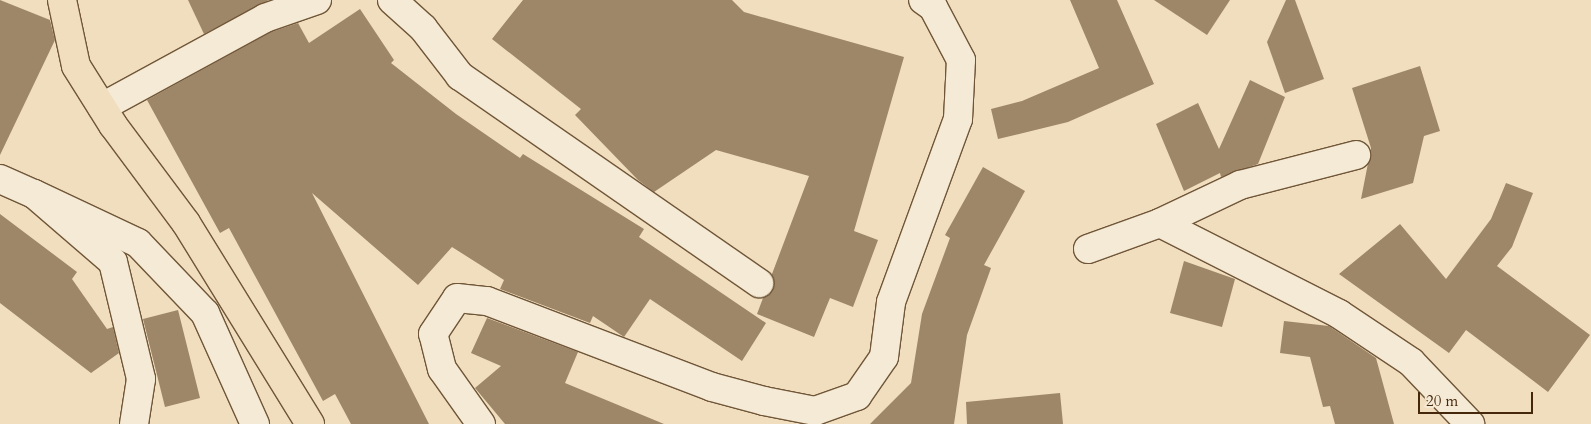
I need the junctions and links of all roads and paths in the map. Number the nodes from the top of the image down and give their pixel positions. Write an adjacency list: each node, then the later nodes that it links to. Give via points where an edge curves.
1 (62, 0): 5 (main road, via 76,66)
2 (317, 0): 5 (street, via 264,18)
3 (392, 0): 11 (street, via 423,28 460,76)
4 (923, 0): 15 (street, via 933,7 961,60 958,119 892,302 884,357 856,396 815,411 764,401 712,387 487,301 457,298 433,334 442,370)
5 (102, 107): 14 (main road, via 186,223)
6 (1356, 155): 9 (street, via 1240,185)
7 (0, 179): 8 (street)
8 (34, 194): 12 (street, via 113,262 141,379); 13 (street, via 138,243 204,313)
9 (1160, 223): 10 (street); 16 (street, via 1339,314 1411,362)
10 (1088, 249)
11 (759, 283)
12 (134, 424)
13 (255, 424)
14 (310, 424)
15 (481, 424)
16 (1470, 424)

